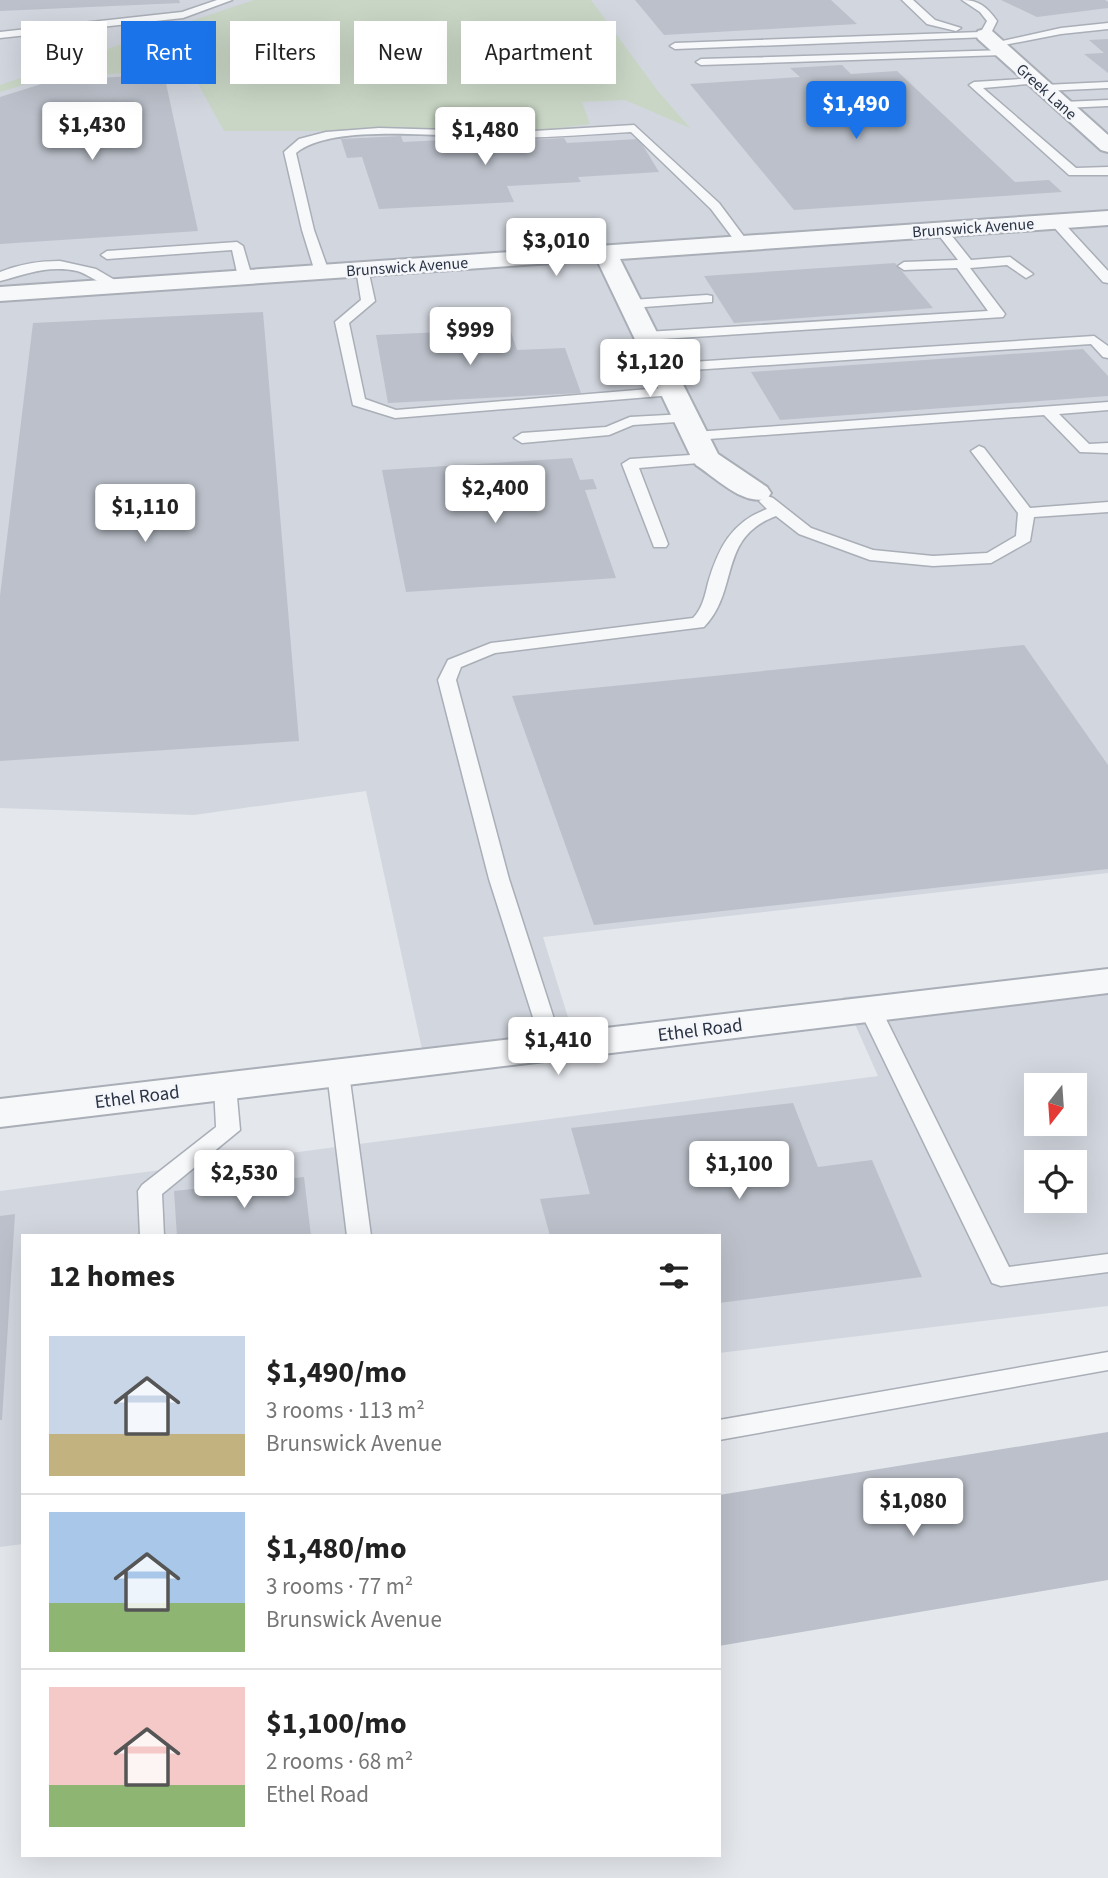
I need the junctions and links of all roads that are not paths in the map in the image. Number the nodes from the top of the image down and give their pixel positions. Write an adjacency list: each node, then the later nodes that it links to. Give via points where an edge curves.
1 (227, 0): 5 (lane, via 183,15)
2 (907, 0): 6 (lane, via 931,22)
3 (967, 0): 6 (lane, via 992,21)
4 (1108, 26): 6 (lane)
5 (0, 35)
6 (994, 44): 7 (lane, via 912,36); 8 (lane); 9 (street, Greek Lane)
7 (675, 46)
8 (701, 62)
9 (1040, 85): 10 (lane); 12 (street, Greek Lane); 14 (lane, via 974,85 1073,172)
10 (1108, 85)
11 (1108, 103): 12 (lane)
12 (1063, 105): 13 (street, Greek Lane)
13 (1108, 146)
14 (1108, 171)
15 (1108, 218): 16 (street, Brunswick Avenue)
16 (1056, 222): 17 (street, Brunswick Avenue); 28 (lane)
17 (940, 229): 18 (street, Brunswick Avenue); 21 (lane)
18 (742, 242): 19 (street, Brunswick Avenue); 24 (lane, via 715,206 634,128 517,135 379,131 326,135 303,141 290,152)
19 (605, 252): 23 (street, Brunswick Avenue); 32 (street)
20 (107, 255): 27 (lane, via 237,246)
21 (964, 264): 22 (lane); 25 (lane, via 1010,261); 33 (lane, via 998,314)
22 (904, 266)
23 (362, 269): 24 (street, Brunswick Avenue); 36 (lane, via 368,300 342,322 358,402 395,414)
24 (322, 271): 27 (street, Brunswick Avenue)
25 (1026, 274)
26 (0, 277): 29 (lane, via 23,268 57,266 92,271)
27 (245, 277): 29 (street, Brunswick Avenue)
28 (1108, 279)
29 (118, 286): 30 (street, Brunswick Avenue)
30 (0, 294)
31 (707, 299): 32 (lane)
32 (631, 304): 33 (street)
33 (646, 336): 35 (street)
34 (1108, 354): 35 (lane, via 1094,340)
35 (662, 368): 36 (street)
36 (673, 391): 40 (street)
37 (1108, 406): 38 (lane)
38 (1048, 411): 40 (lane); 41 (lane, via 1085,449)
39 (522, 438): 40 (lane, via 610,431 630,421)
40 (695, 438): 43 (street); 47 (lane, via 630,464)
41 (1108, 448)
42 (979, 451): 46 (lane)
43 (757, 493): 45 (lane)
44 (1108, 507): 46 (lane)
45 (778, 510): 46 (lane, via 805,531 870,555 933,561 991,558 1024,538); 50 (lane, via 744,524 725,554 708,614 698,623 491,648 454,664 447,680 499,879)
46 (1026, 513)
47 (660, 544)
48 (1108, 981): 49 (street, Ethel Road)
49 (870, 1009): 50 (street, Ethel Road); 56 (lane, via 1001,1277)
50 (552, 1047): 51 (street, Ethel Road)
51 (338, 1073): 52 (street, Ethel Road); 55 (lane)
52 (225, 1086): 53 (street, Ethel Road); 54 (lane, via 228,1130 150,1191)
53 (0, 1113)
54 (152, 1234)
55 (359, 1234)
56 (1108, 1264)
57 (1108, 1361): 58 (lane)
58 (721, 1430)

